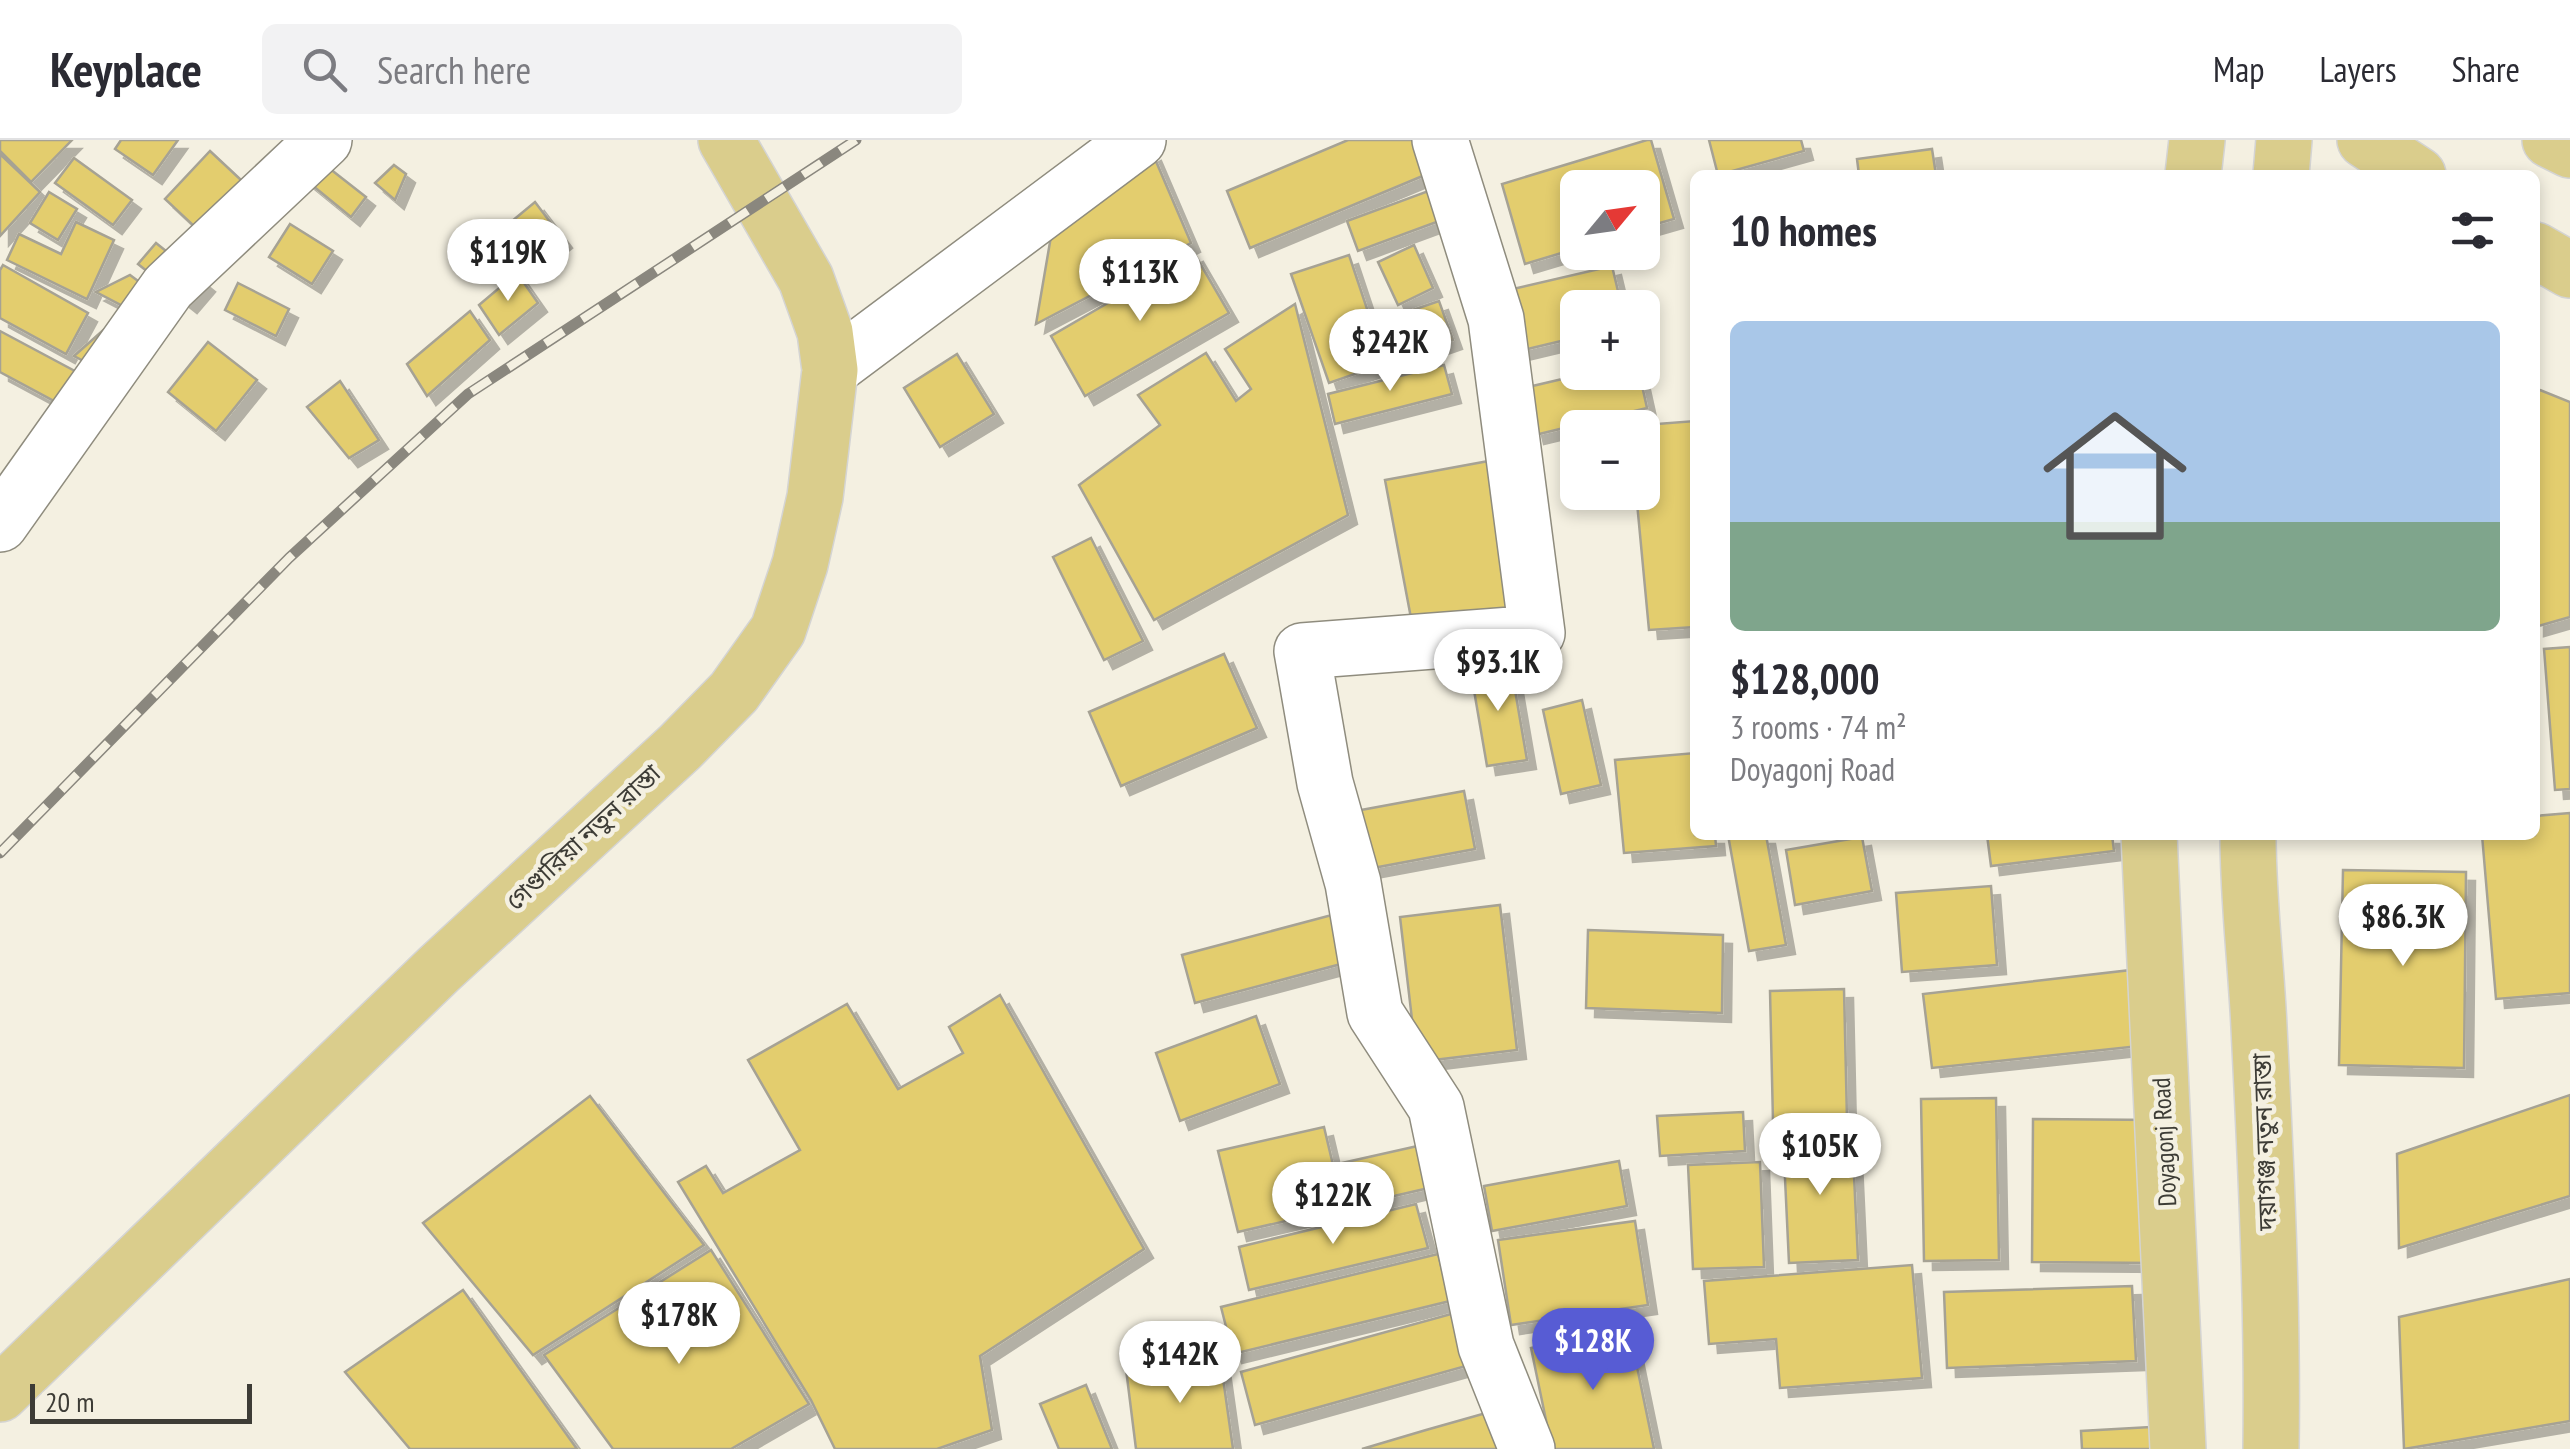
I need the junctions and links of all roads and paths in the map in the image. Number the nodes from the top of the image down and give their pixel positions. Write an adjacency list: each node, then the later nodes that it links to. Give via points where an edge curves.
1 (324, 140): 16 (street, via 168,288)
2 (1138, 140): 15 (street)
3 (1440, 140): 20 (street, via 1496,319 1536,633 1302,651 1374,1013 1436,1107 1486,1346)
4 (2197, 140): 10 (main road)
5 (2284, 140): 11 (main road)
6 (2366, 140): 12 (main road)
7 (2550, 140): 9 (main road)
8 (724, 143): 15 (main road, গেণ্ডারিয়া নতুন রাস্তা, via 806,279)
9 (2570, 150)
10 (2193, 170)
11 (2281, 170)
12 (2408, 170)
13 (2540, 253): 14 (main road)
14 (2570, 270)
15 (830, 370): 19 (main road, গেণ্ডারিয়া নতুন রাস্তা, via 800,564 778,630 734,692)
16 (0, 524)
17 (2149, 840): 21 (main road, Doyagonj Road)
18 (2248, 840): 22 (main road, দয়াগঞ্জ নতুন রাস্তা)
19 (0, 1394)
20 (1527, 1449)
21 (2178, 1449)
22 (2272, 1449)

